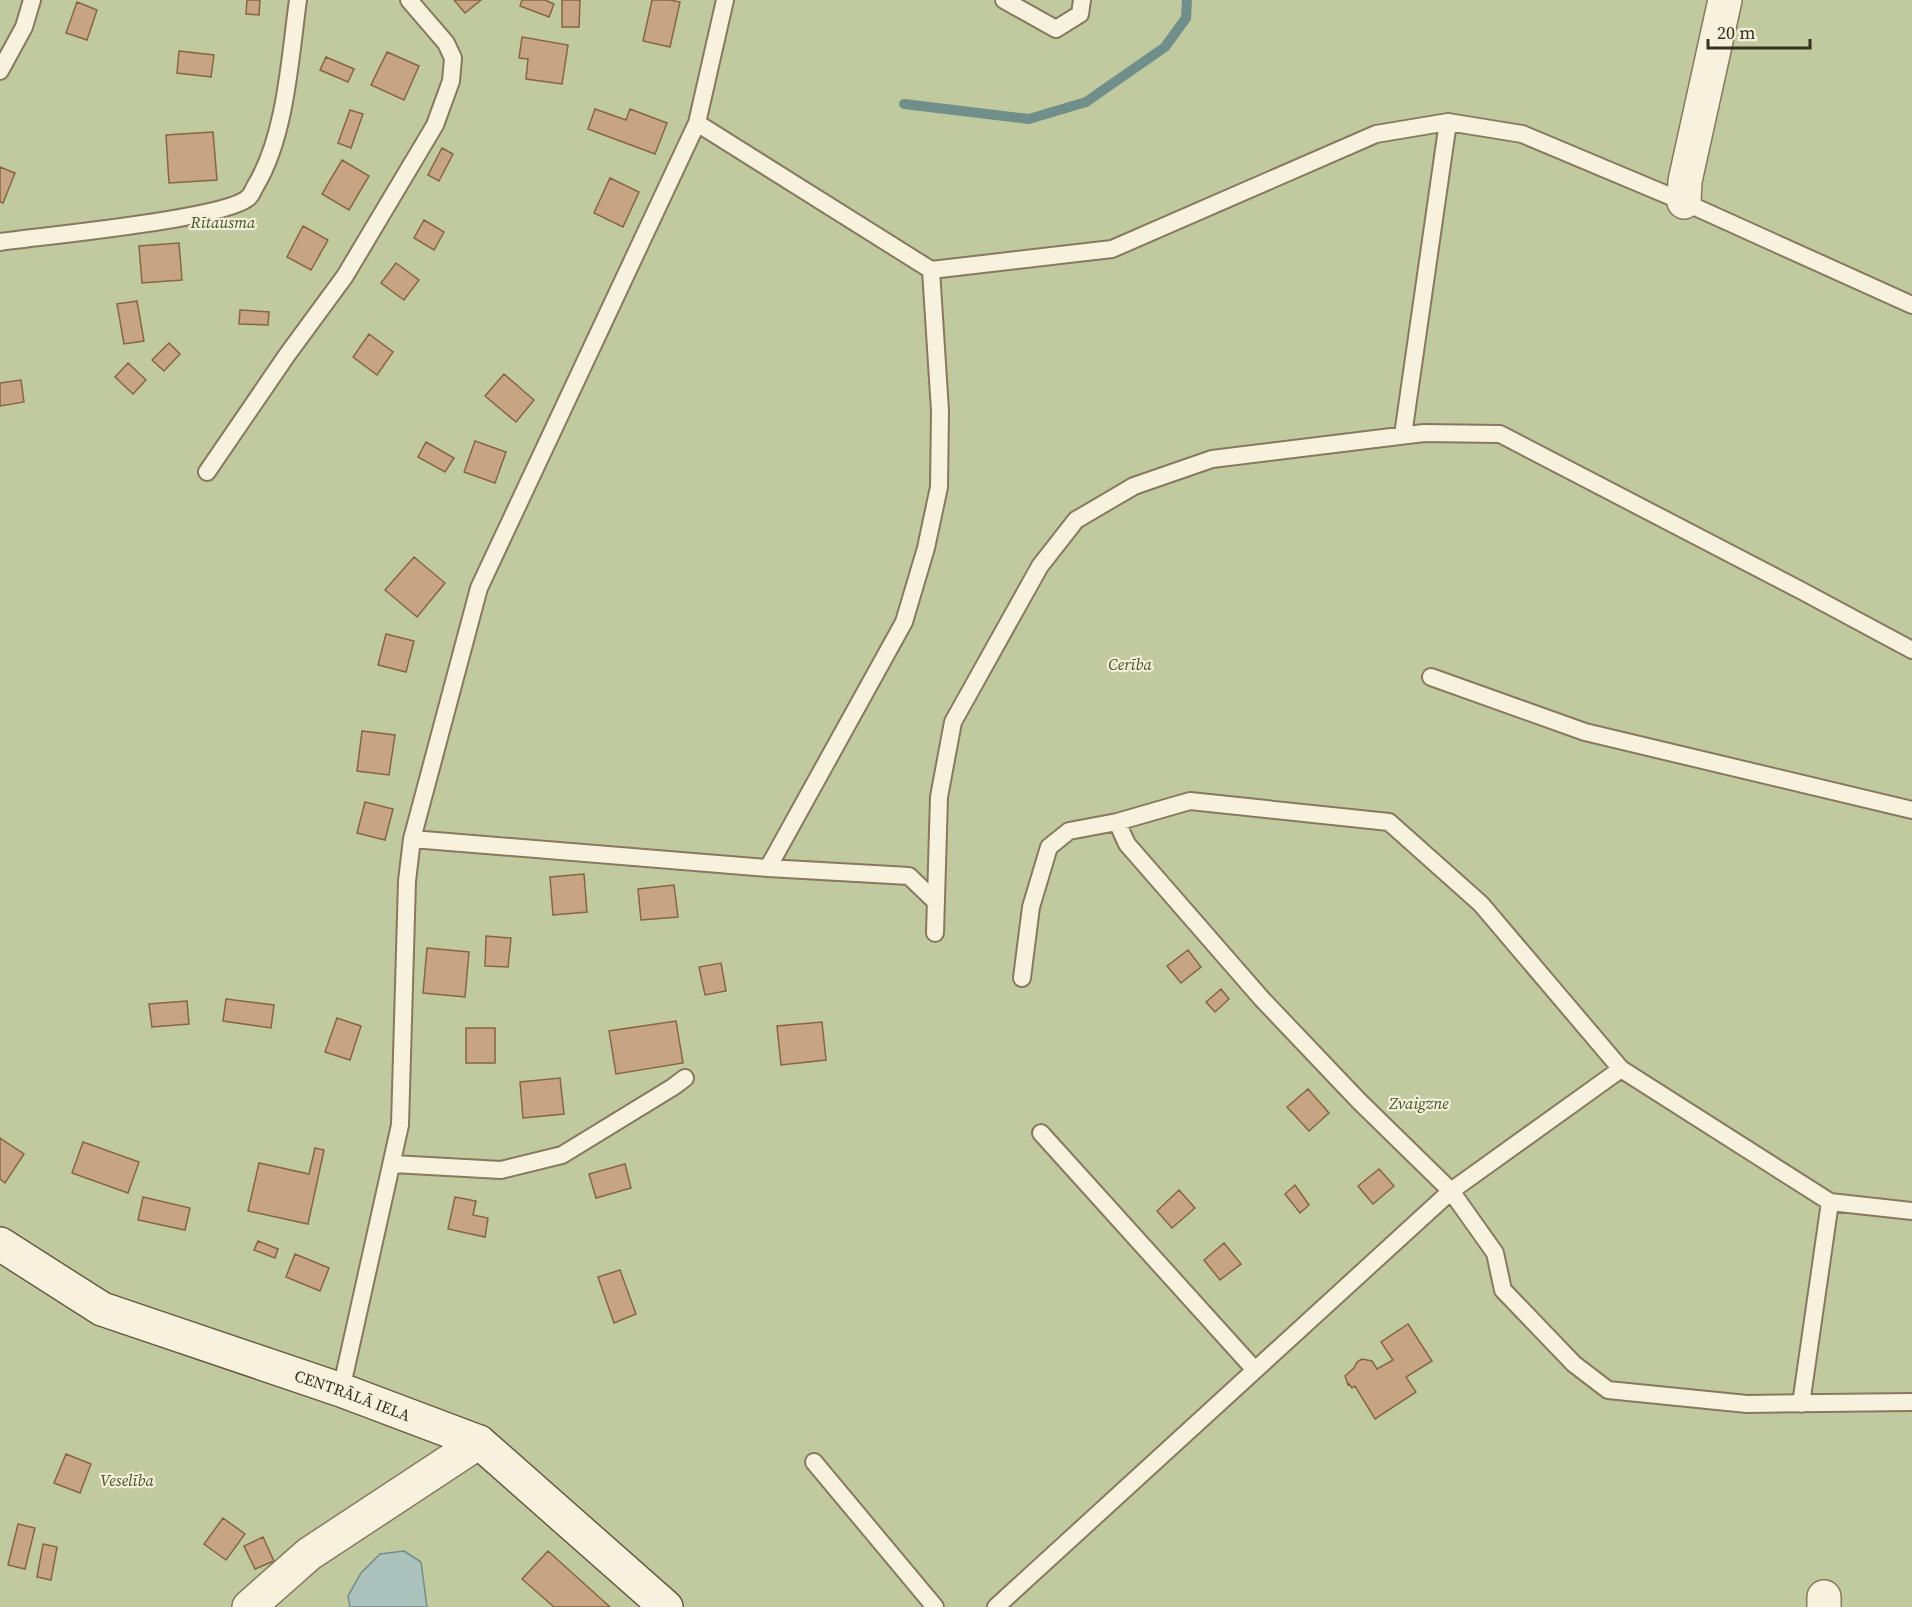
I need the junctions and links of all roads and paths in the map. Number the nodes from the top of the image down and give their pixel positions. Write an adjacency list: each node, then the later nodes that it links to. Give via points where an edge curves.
1 (32, 0): 8 (lane, via 24,27)
2 (298, 0): 12 (lane, via 276,142 249,198 225,208 179,218)
3 (409, 0): 16 (lane, via 446,43 453,58 451,81 435,125 345,276)
4 (725, 0): 10 (lane)
5 (1004, 0): 6 (lane, via 1056,29 1080,14)
6 (1082, 0)
7 (1725, 0): 11 (street, via 1685,181)
8 (0, 71)
9 (1448, 122): 11 (lane, via 1522,134); 13 (lane, via 1377,134 1112,249); 15 (lane)
10 (697, 123): 13 (lane); 21 (lane, via 479,588)
11 (1684, 202): 14 (lane)
12 (0, 242)
13 (931, 270): 22 (lane, via 940,411 939,487 926,548 904,622)
14 (1912, 305)
15 (1403, 435): 17 (lane, via 1500,434); 23 (lane, via 1212,459 1134,486 1076,520 1040,566 953,722 939,797)
16 (207, 472)
17 (1912, 650)
18 (1431, 677): 19 (lane, via 1585,732)
19 (1912, 810)
20 (1117, 822): 25 (lane, via 1069,831 1049,847 1030,907); 26 (lane, via 1190,801 1389,822 1481,904); 30 (lane, via 1128,844 1262,999)
21 (412, 838): 22 (lane); 29 (lane, via 407,881 400,1125)
22 (768, 868): 23 (lane, via 909,876)
23 (936, 902): 24 (lane)
24 (935, 933)
25 (1022, 978)
26 (1621, 1070): 30 (lane); 31 (lane)
27 (685, 1078): 29 (lane, via 562,1155 501,1170)
28 (1041, 1133): 34 (lane)
29 (393, 1164): 35 (lane)
30 (1451, 1191): 34 (lane); 37 (lane, via 1495,1253 1503,1290 1574,1364 1608,1390 1747,1404)
31 (1830, 1202): 32 (lane); 37 (lane)
32 (1912, 1211)
33 (0, 1244): 35 (street, CENTRĀLĀ IELA, via 102,1309)
34 (1255, 1370): 43 (lane)
35 (341, 1390): 38 (street, CENTRĀLĀ IELA)
36 (1912, 1402): 37 (lane)
37 (1801, 1404)
38 (479, 1442): 40 (street, via 309,1554); 41 (street, CENTRĀLĀ IELA)
39 (814, 1461): 42 (lane)
40 (249, 1607)
41 (666, 1607)
42 (935, 1607)
43 (996, 1607)

